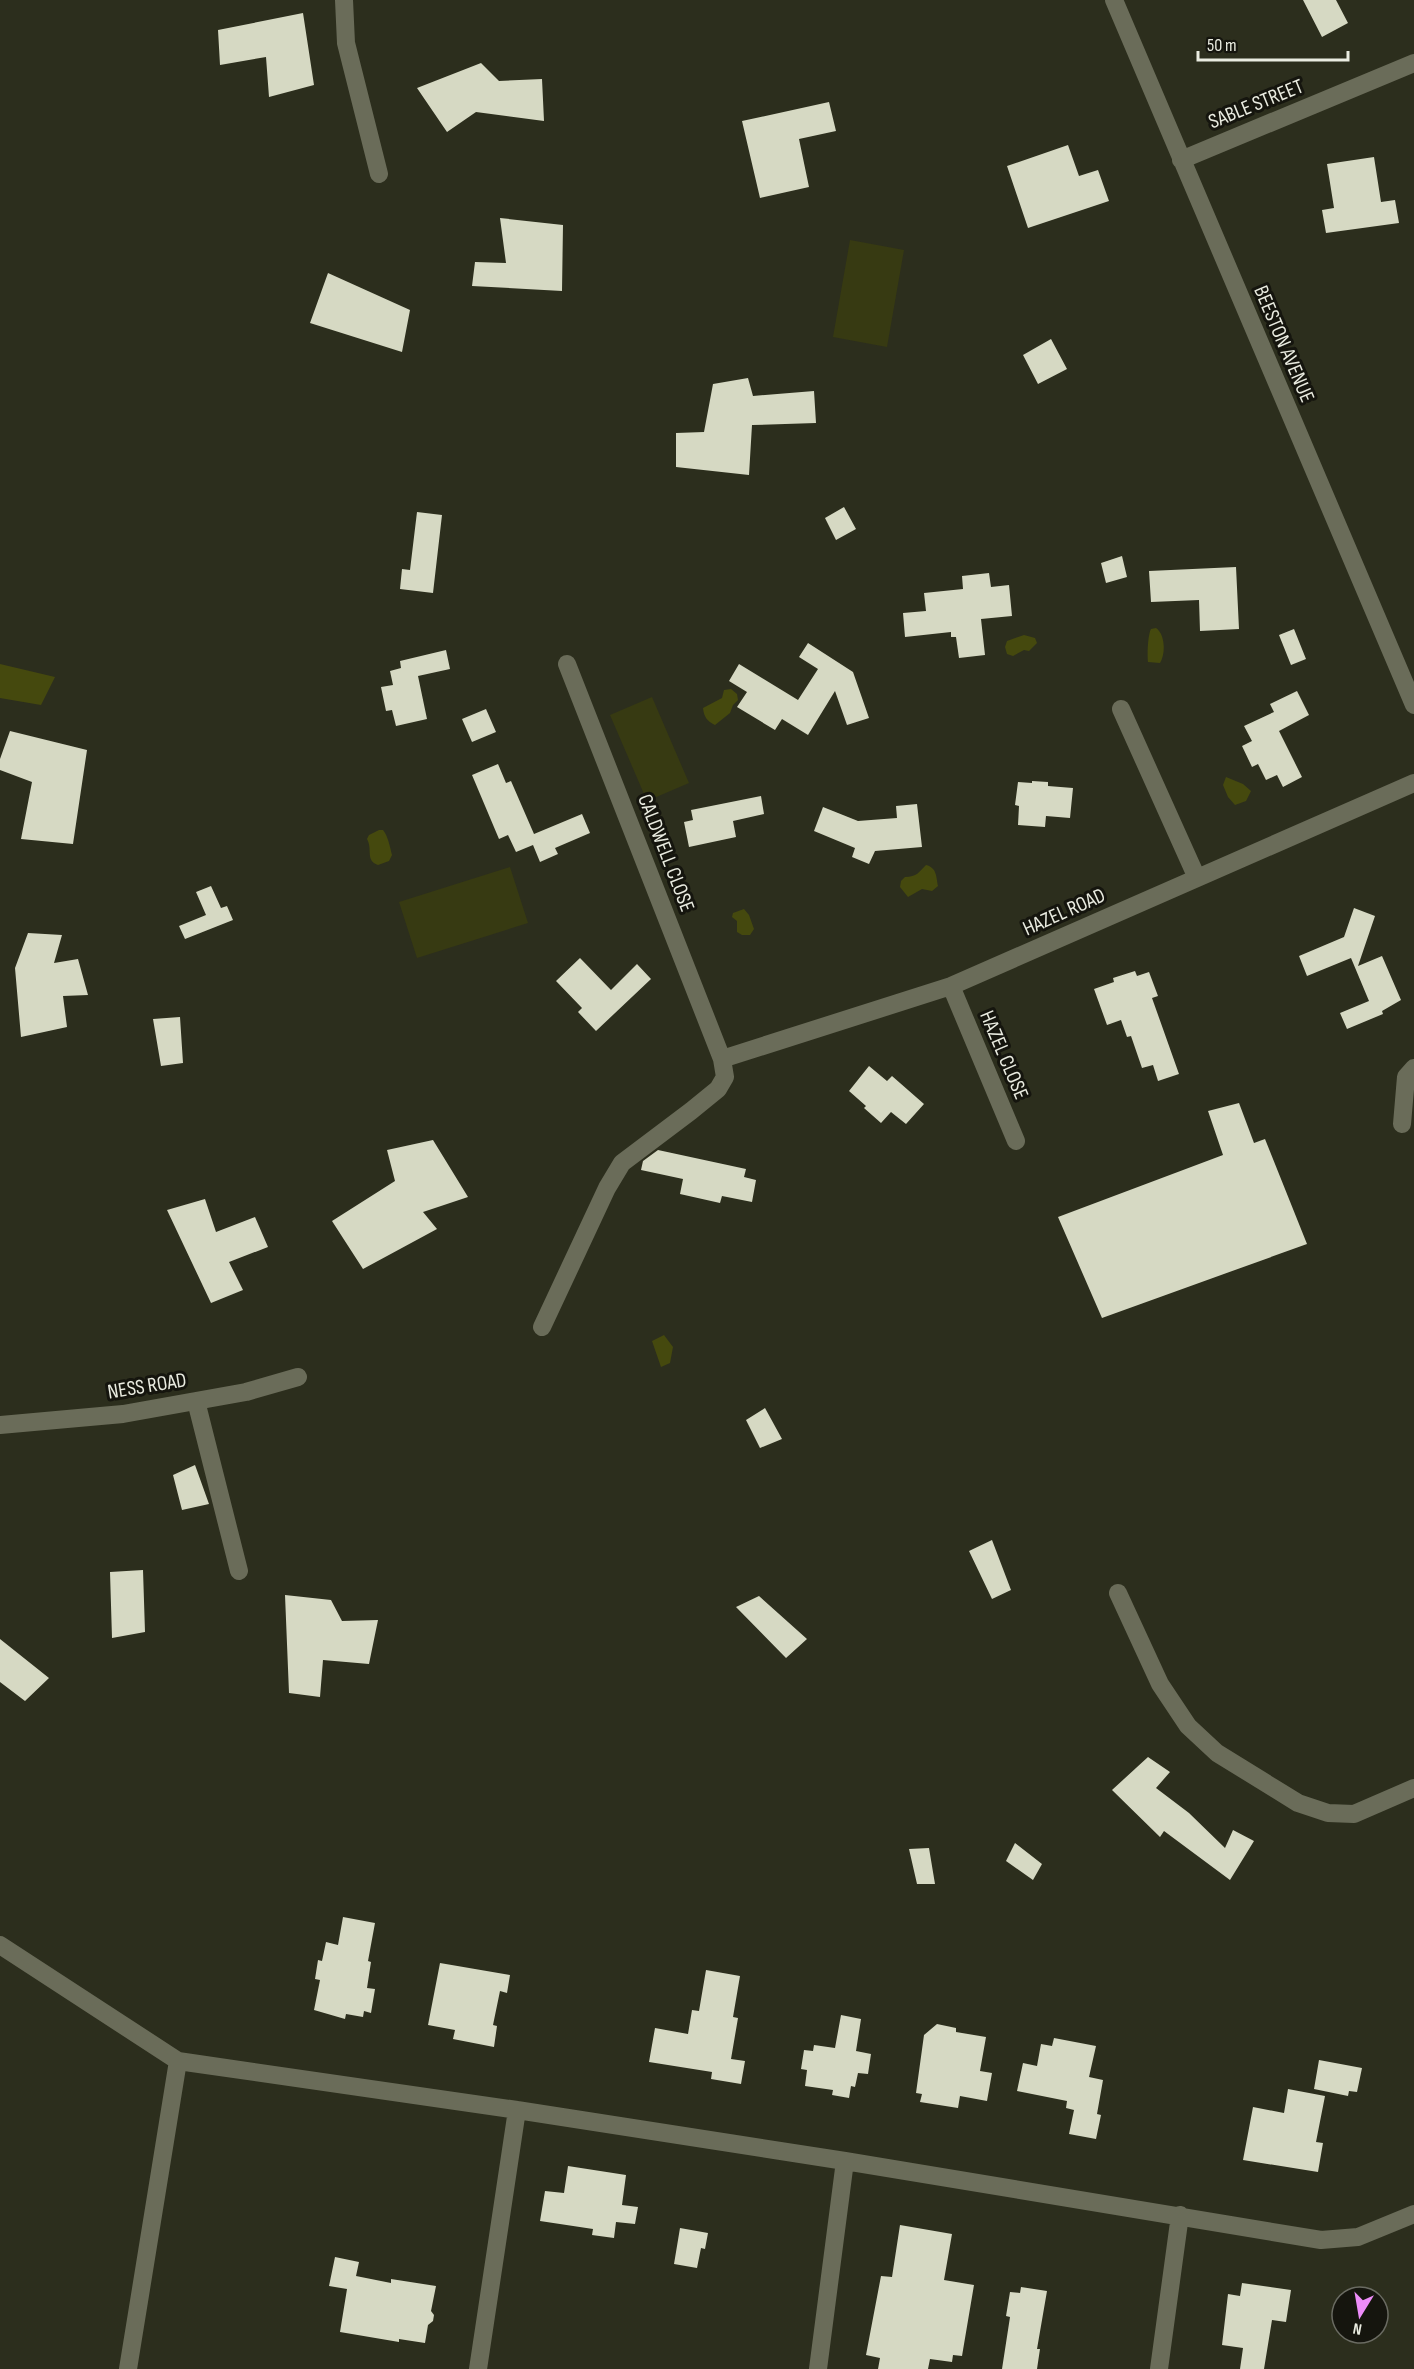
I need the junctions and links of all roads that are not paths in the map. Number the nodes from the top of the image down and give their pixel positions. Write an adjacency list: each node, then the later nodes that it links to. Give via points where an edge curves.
1 (344, 0): 5 (street, via 346,43)
2 (1114, 0): 4 (street, BEESTON AVENUE)
3 (1414, 63): 4 (street, SABLE STREET)
4 (1181, 160): 7 (street, BEESTON AVENUE)
5 (379, 174)
6 (567, 664): 12 (street, CALDWELL CLOSE)
7 (1414, 705)
8 (1121, 709): 10 (street)
9 (1414, 783): 10 (street, HAZEL ROAD)
10 (1197, 878): 11 (street, HAZEL ROAD)
11 (951, 986): 12 (street, HAZEL ROAD); 15 (street, HAZEL CLOSE)
12 (722, 1059): 16 (street, via 725,1077 718,1089 622,1164)
13 (1414, 1068): 14 (street, via 1406,1077)
14 (1402, 1124)
15 (1016, 1141)
16 (542, 1327)
17 (298, 1377): 18 (street, NESS ROAD)
18 (196, 1401): 19 (street, NESS ROAD, via 123,1414); 20 (street)
19 (0, 1425)
20 (239, 1571)
21 (1119, 1593): 22 (street, via 1160,1684 1188,1726 1217,1753 1298,1803 1328,1813 1354,1814)
22 (1414, 1788)
23 (0, 1946): 24 (street)
24 (178, 2061): 25 (street); 29 (street)
25 (517, 2110): 26 (street); 30 (street)
26 (845, 2161): 28 (street); 31 (street)
27 (1414, 2214): 28 (street, via 1358,2237 1321,2240)
28 (1180, 2215): 32 (street)
29 (128, 2369)
30 (478, 2369)
31 (818, 2369)
32 (1159, 2369)

